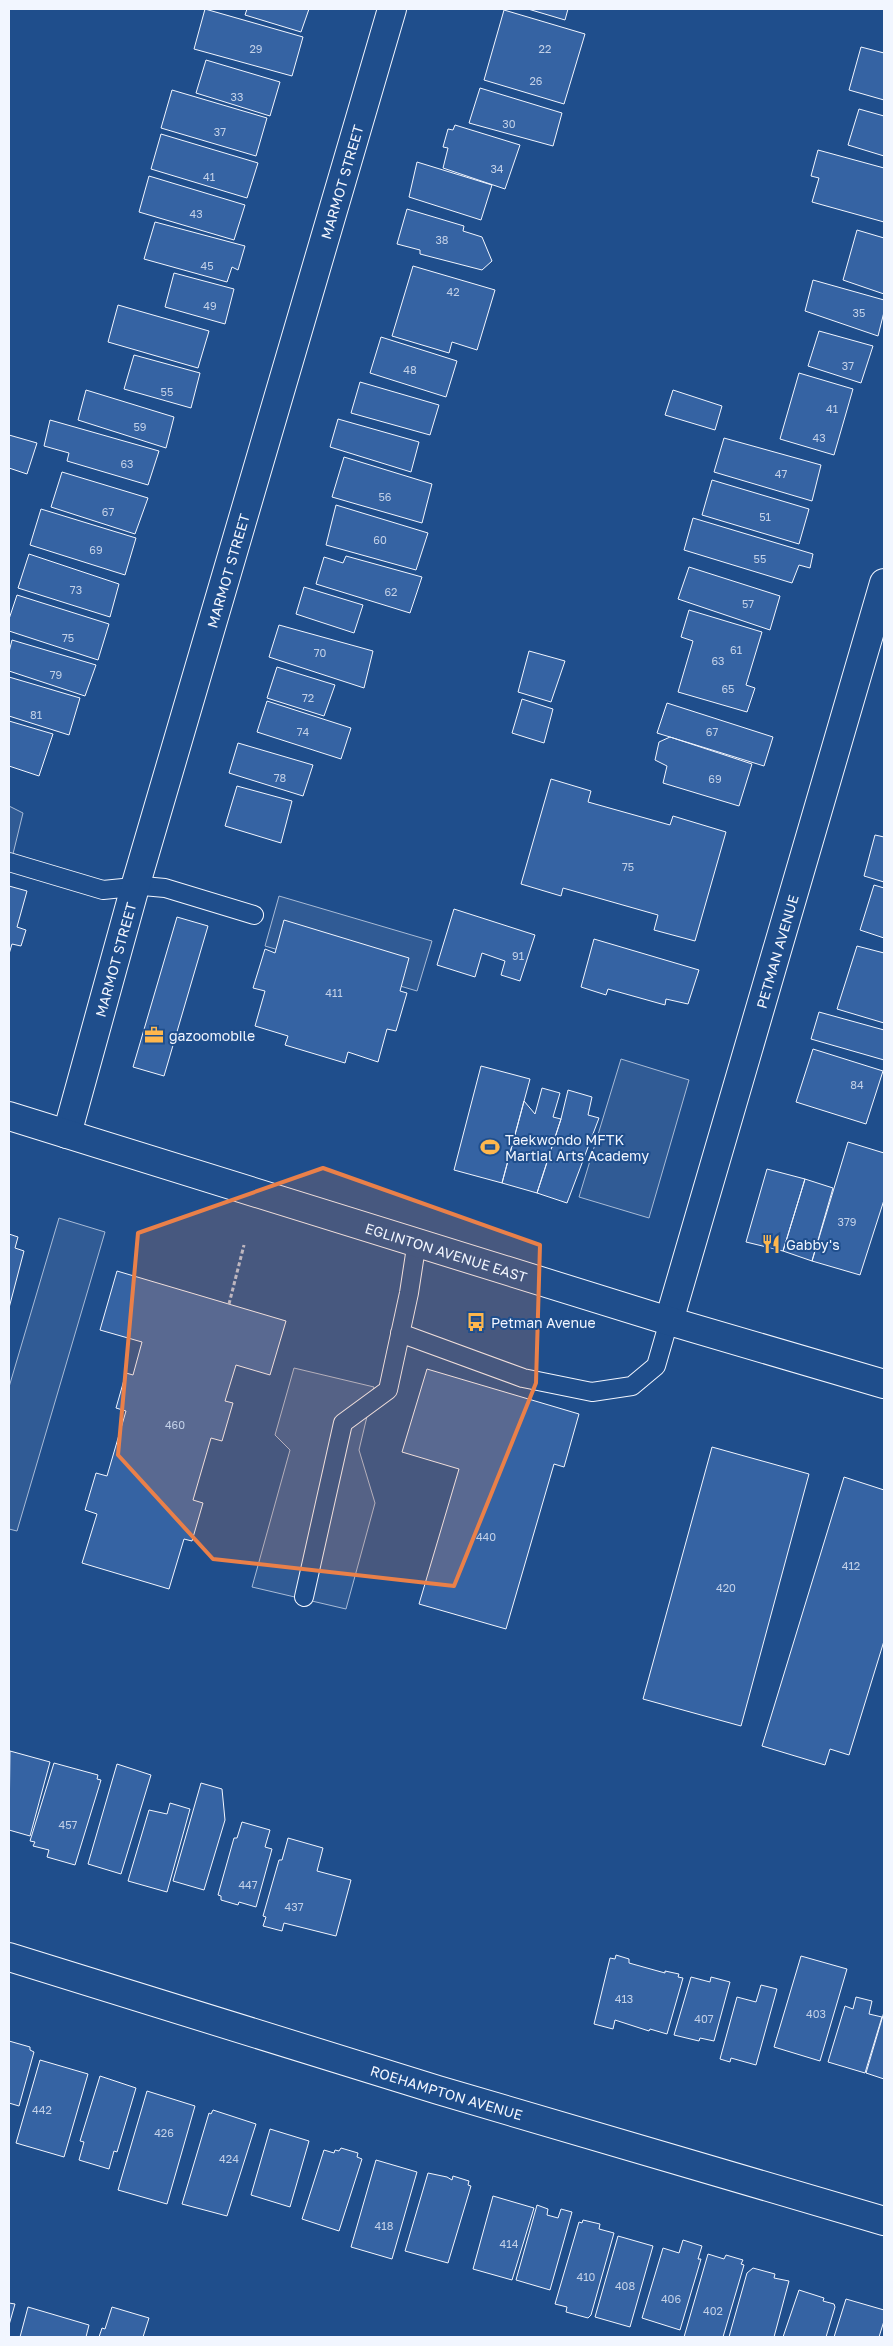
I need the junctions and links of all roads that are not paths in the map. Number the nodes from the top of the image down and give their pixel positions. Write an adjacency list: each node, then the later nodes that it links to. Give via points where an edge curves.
1 (392, 9): 4 (street, MARMOT STREET)
2 (884, 583): 9 (street, PETMAN AVENUE)
3 (9, 862): 4 (lane, via 103,890)
4 (135, 887): 5 (lane, via 165,888); 7 (street, MARMOT STREET)
5 (254, 915)
6 (9, 1116): 7 (street, EGLINTON AVENUE EAST)
7 (67, 1134): 8 (street, EGLINTON AVENUE EAST)
8 (417, 1241): 9 (street, EGLINTON AVENUE EAST); 10 (lane)
9 (669, 1321): 10 (lane, via 656,1366 632,1386 592,1392 523,1378); 11 (street, EGLINTON AVENUE EAST)
10 (400, 1333): 12 (lane, via 388,1390 342,1423)
11 (884, 1384)
12 (304, 1597)
13 (9, 1957): 14 (street, ROEHAMPTON AVENUE, via 447,2093)
14 (884, 2221)

